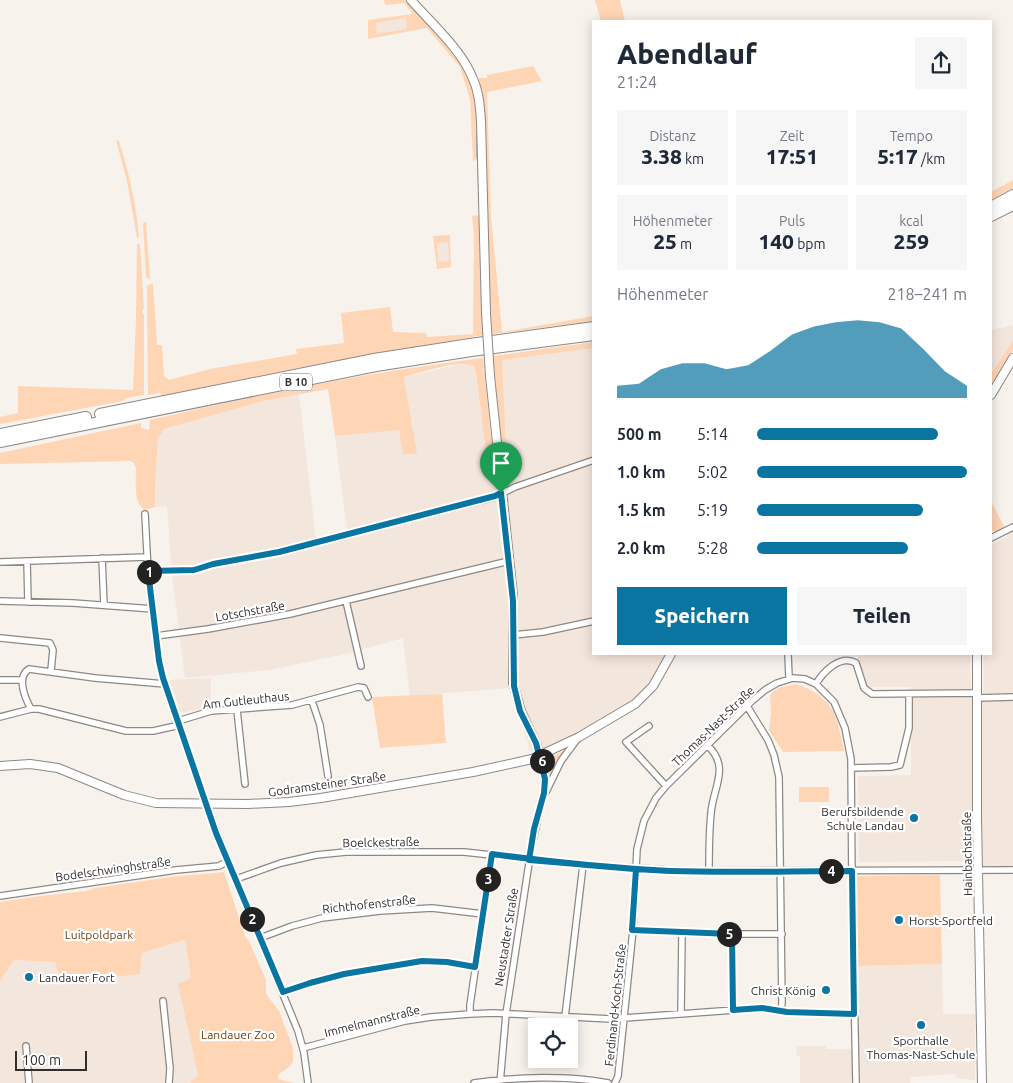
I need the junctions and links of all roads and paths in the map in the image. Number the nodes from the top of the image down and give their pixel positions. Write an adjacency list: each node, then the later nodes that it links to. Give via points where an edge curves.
1 (411, 0): 16 (main road, bridge, via 462,58 478,94 486,313)
2 (1013, 195): 4 (highway)
3 (1013, 205): 5 (highway)
4 (992, 206)
5 (992, 216)
6 (592, 327): 13 (highway, B 10, via 384,358)
7 (592, 334): 14 (highway, B 10, via 385,365)
8 (1013, 358): 9 (main road)
9 (1001, 376): 10 (main road); 11 (main road); 12 (main road)
10 (992, 386)
11 (992, 393)
12 (992, 398)
13 (0, 434)
14 (0, 442)
15 (592, 461): 16 (street)
16 (501, 493): 23 (main road); 25 (street, via 279,552 194,570)
17 (145, 514): 20 (street)
18 (1013, 527): 19 (street)
19 (992, 538)
20 (147, 557): 21 (street); 25 (street)
21 (102, 558): 22 (street); 29 (street)
22 (27, 561): 24 (street); 28 (street)
23 (509, 561): 26 (street, Lotschstraße); 32 (main road)
24 (0, 562)
25 (148, 571): 30 (street)
26 (346, 601): 33 (street, Lotschstraße, via 257,620); 38 (street)
27 (0, 602): 28 (street)
28 (28, 602): 29 (street)
29 (104, 605): 30 (street)
30 (153, 609): 33 (street)
31 (592, 621): 32 (street)
32 (514, 635): 58 (main road, via 512,667 515,695)
33 (156, 636): 43 (street)
34 (0, 638): 39 (street, via 50,644 53,650)
35 (670, 655): 56 (main road, Neustadter Straße, via 644,696 622,713)
36 (788, 655): 40 (street)
37 (977, 655): 46 (main road, Hainbachstraße)
38 (361, 666)
39 (51, 671): 42 (street, via 29,669); 43 (street)
40 (789, 678): 44 (street, via 801,678); 50 (street, Thomas-Nast-Straße, via 765,690)
41 (0, 680): 42 (street)
42 (21, 680): 51 (street)
43 (165, 684): 54 (street)
44 (816, 684): 45 (street, via 834,664 850,661 856,663 862,683 870,693); 60 (street, via 834,702 844,723)
45 (909, 694): 46 (street); 60 (street, via 909,728 900,765)
46 (977, 696): 48 (street); 71 (main road, Hainbachstraße)
47 (368, 697): 49 (street, Am Gutleuthaus, via 361,686)
48 (1013, 697)
49 (312, 701): 52 (street, Am Gutleuthaus, via 285,707); 61 (street, via 320,725)
50 (747, 706): 57 (street, Thomas-Nast-Straße); 75 (street, via 766,735 777,766)
51 (31, 709): 53 (street); 54 (street, Am Gutleuthaus, via 57,712 131,732 153,731)
52 (238, 710): 54 (street, Am Gutleuthaus, via 211,711); 62 (street)
53 (0, 717)
54 (179, 723): 65 (street)
55 (649, 726): 63 (street, via 626,742)
56 (579, 737): 58 (main road, Neustadter Straße); 64 (street, Neustadter Straße)
57 (707, 745): 63 (street, Thomas-Nast-Straße); 74 (street, via 716,756 719,772 711,812)
58 (540, 754): 64 (street, Neustadter Straße, via 545,779); 65 (main road, Godramsteiner Straße, via 526,761 306,800)
59 (0, 766): 65 (main road, Godramsteiner Straße, via 47,766 142,800)
60 (851, 768): 73 (street)
61 (328, 776)
62 (245, 784)
63 (666, 786): 70 (street, Thomas-Nast-Straße, via 642,826)
64 (543, 796): 67 (street, Neustadter Straße)
65 (207, 804): 68 (street)
66 (492, 854): 67 (street, Boelckestraße); 76 (street, Boelckestraße, via 454,851 329,853 280,863); 78 (street)
67 (529, 860): 69 (street, Boelckestraße); 91 (street, Neustadter Straße)
68 (228, 861): 76 (street); 77 (street, Bodelschwinghstraße, via 214,866)
69 (583, 865): 70 (street, Boelckestraße); 93 (street)
70 (636, 869): 74 (street, Boelckestraße); 79 (street, Ferdinand-Koch-Straße)
71 (978, 870): 72 (street, Boelckestraße); 73 (street, Boelckestraße); 106 (main road, Hainbachstraße)
72 (1013, 870)
73 (852, 871): 75 (street, Boelckestraße); 92 (street)
74 (709, 872): 75 (street, Boelckestraße)
75 (781, 872): 82 (street)
76 (236, 879): 83 (street)
77 (0, 896)
78 (483, 914): 83 (street, Richthofenstraße, via 432,908 380,910 322,918); 84 (street)
79 (632, 930): 80 (street); 94 (street, Ferdinand-Koch-Straße)
80 (682, 932): 81 (street); 89 (street)
81 (732, 934): 82 (street); 87 (street)
82 (782, 934): 88 (street)
83 (260, 938): 85 (street)
84 (475, 967): 85 (street, via 422,961 344,974); 90 (street)
85 (283, 992): 96 (street)
86 (163, 1001): 100 (street)
87 (733, 1010): 88 (street, Immelmannstraße, via 762,1008); 89 (street, Immelmannstraße)
88 (781, 1011): 92 (street, Immelmannstraße)
89 (681, 1013): 94 (street, Immelmannstraße)
90 (470, 1014): 91 (street, Immelmannstraße); 96 (street, Immelmannstraße, via 406,1022)
91 (506, 1014): 93 (street, Immelmannstraße); 97 (street, Neustadter Straße)
92 (854, 1014): 105 (street)
93 (564, 1017): 94 (street, Immelmannstraße)
94 (623, 1018): 104 (street, Ferdinand-Koch-Straße)
95 (26, 1046): 99 (street)
96 (303, 1048): 101 (street)
97 (500, 1081): 98 (street, via 572,1078); 102 (street)
98 (600, 1082): 103 (street)
99 (29, 1083)
100 (169, 1083)
101 (308, 1083)
102 (474, 1083)
103 (608, 1083)
104 (615, 1083)
105 (856, 1083)
106 (982, 1083)

